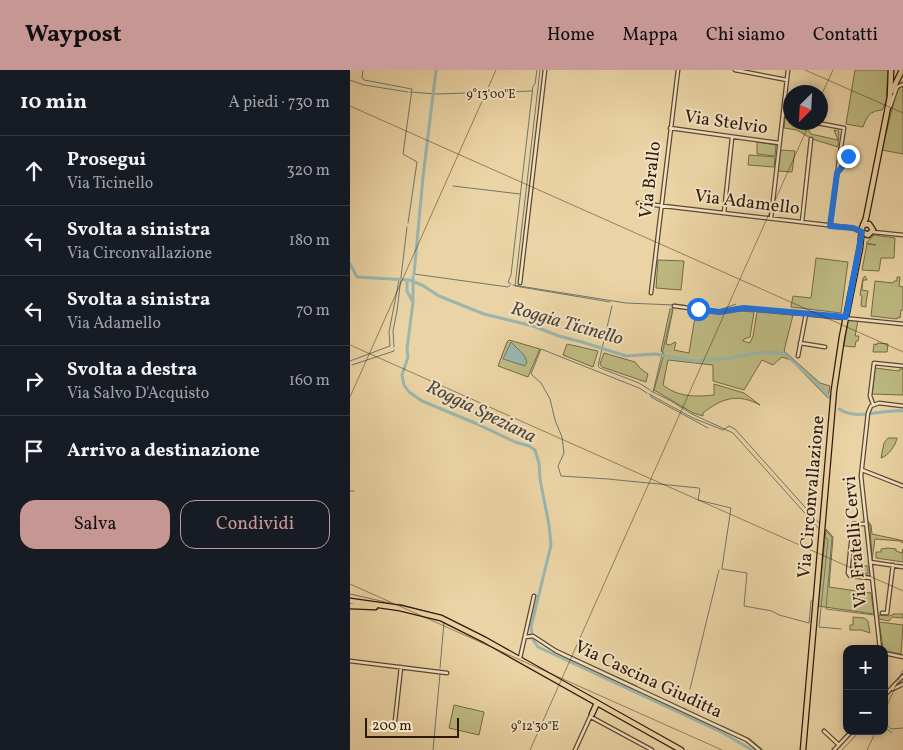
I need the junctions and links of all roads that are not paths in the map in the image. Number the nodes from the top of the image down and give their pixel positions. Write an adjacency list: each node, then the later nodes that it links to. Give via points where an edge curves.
1 (544, 70): 32 (street)
2 (678, 70): 13 (street, Via Brallo)
3 (735, 70): 7 (street)
4 (788, 70): 7 (street)
5 (892, 70): 9 (main road)
6 (902, 70): 9 (main road)
7 (787, 80): 11 (street)
8 (903, 84): 10 (street, via 898,86)
9 (890, 98): 10 (main road)
10 (887, 112): 21 (main road)
11 (782, 114): 16 (street)
12 (828, 125): 17 (street, via 844,128)
13 (670, 128): 14 (street, Via Stelvio); 20 (street, Via Brallo)
14 (732, 138): 16 (street, Via Stelvio); 22 (street)
15 (811, 139): 24 (street)
16 (779, 143): 23 (street)
17 (840, 153): 18 (street); 18 (street, via 846,152 848,159)
18 (837, 173): 25 (street)
19 (638, 203): 20 (street, Via Adamello)
20 (661, 205): 22 (street, Via Adamello); 33 (street, Via Brallo)
21 (867, 209): 26 (main road); 27 (main road, Via Circonvallazione)
22 (724, 213): 23 (street, Via Adamello)
23 (771, 218): 24 (street, Via Adamello)
24 (802, 222): 25 (street, Via Adamello)
25 (830, 226): 27 (street, Via Adamello)
26 (871, 226): 27 (main road, via 866,224); 28 (street); 29 (main road)
27 (862, 229): 29 (main road, via 865,234); 31 (main road, Via Circonvallazione)
28 (882, 232): 29 (street); 30 (street)
29 (871, 233): 31 (main road)
30 (903, 235)
31 (860, 248): 36 (main road, Via Circonvallazione)
32 (520, 283)
33 (650, 293)
34 (674, 306): 35 (street, via 719,312 744,308)
35 (806, 314): 36 (street); 38 (street)
36 (846, 317): 37 (street); 77 (main road, Via Circonvallazione, via 834,390)
37 (903, 324)
38 (800, 343): 39 (street); 40 (street)
39 (825, 348)
40 (798, 356)
41 (903, 366): 42 (street, via 874,363 870,396)
42 (874, 404): 43 (street); 44 (street, Via Fratelli Cervi, via 870,406 866,421)
43 (903, 406)
44 (862, 470): 45 (street); 46 (street, Via Fratelli Cervi)
45 (903, 486)
46 (865, 524): 47 (street, Via Fratelli Cervi); 50 (street, via 853,524 848,572 850,576)
47 (870, 562): 48 (street); 50 (street, Via Fratelli Cervi)
48 (893, 566): 49 (street); 55 (street, via 887,613)
49 (903, 567)
50 (871, 578): 57 (street, Via Fratelli Cervi)
51 (534, 596): 56 (street)
52 (350, 601): 54 (main road)
53 (350, 606): 54 (main road)
54 (391, 606): 60 (main road, via 441,618)
55 (882, 613)
56 (525, 637): 60 (street); 76 (street, Via Cascina Giuditta, via 534,636 556,651 747,740)
57 (879, 645)
58 (888, 654): 59 (street)
59 (903, 657)
60 (519, 660): 67 (main road)
61 (350, 661): 62 (street)
62 (401, 667): 63 (street); 69 (street)
63 (447, 673)
64 (903, 676): 66 (street)
65 (903, 684): 66 (street)
66 (889, 691)
67 (598, 703): 68 (main road); 75 (main road)
68 (591, 715): 73 (street); 74 (street)
69 (394, 721)
70 (824, 731): 72 (street)
71 (848, 735): 72 (street)
72 (839, 745): 78 (street)
73 (575, 750)
74 (652, 750)
75 (681, 750)
76 (759, 750)
77 (804, 750)
78 (834, 750)

